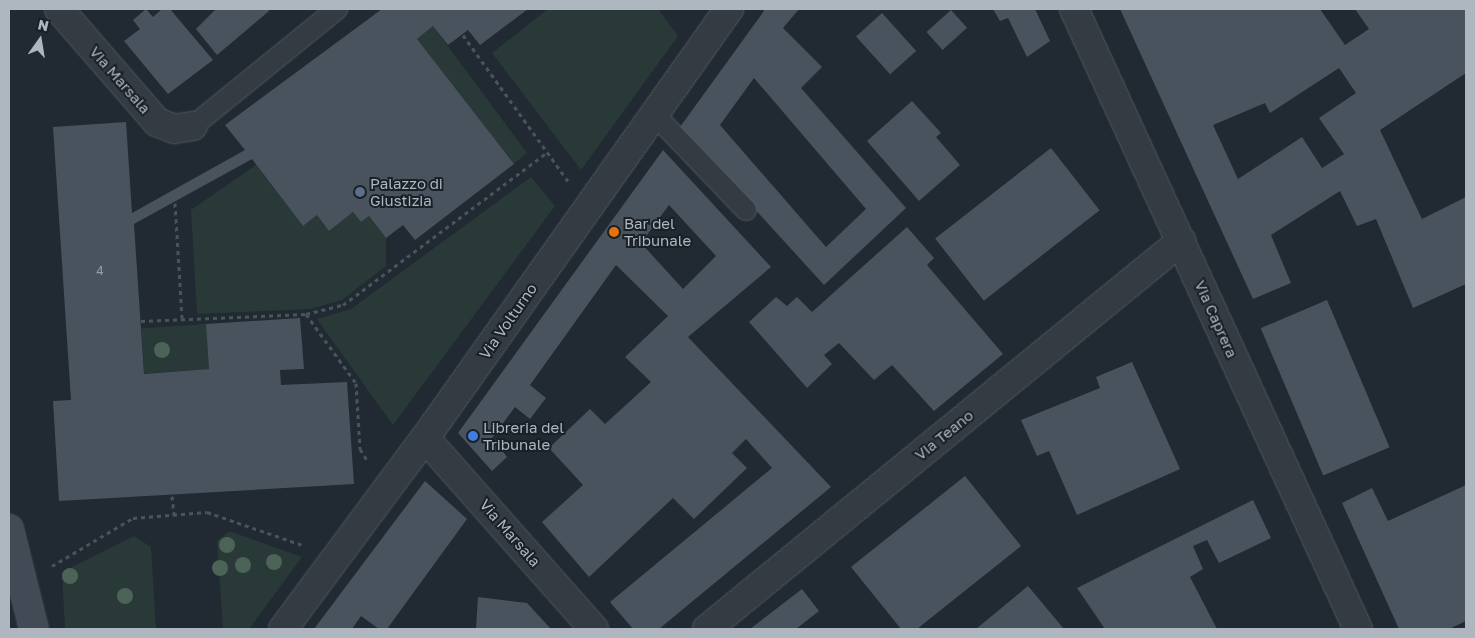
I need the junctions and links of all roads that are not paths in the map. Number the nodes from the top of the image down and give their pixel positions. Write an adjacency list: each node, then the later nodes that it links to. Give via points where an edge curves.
1 (59, 9): 6 (street, Via Marsala, via 156,122 174,130)
2 (336, 9): 6 (lane)
3 (1074, 9): 8 (street, Via Caprera)
4 (722, 18): 5 (street, Via Volturno)
5 (654, 114): 7 (lane); 9 (street, Via Volturno)
6 (193, 126)
7 (746, 210)
8 (1181, 241): 14 (street, Via Teano); 15 (street, Via Caprera)
9 (426, 438): 12 (street, Via Volturno); 13 (street, Via Marsala)
10 (9, 529): 11 (main road)
11 (34, 629)
12 (283, 629)
13 (594, 629)
14 (707, 629)
15 (1358, 629)

